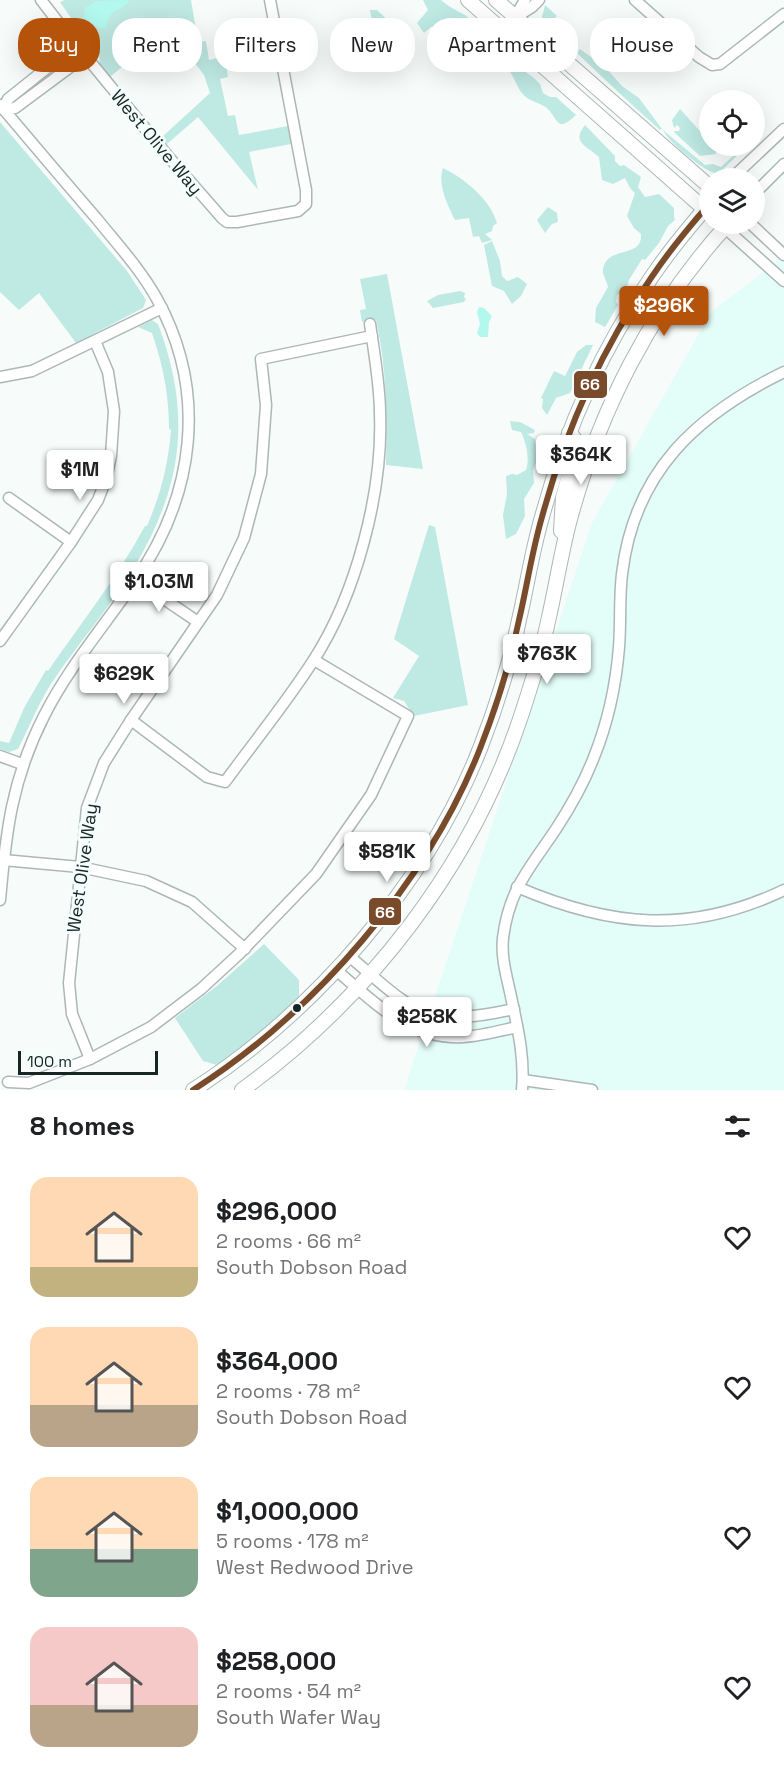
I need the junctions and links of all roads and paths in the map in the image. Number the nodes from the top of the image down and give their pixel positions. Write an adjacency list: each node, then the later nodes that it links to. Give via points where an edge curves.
1 (41, 0): 10 (street, West Olive Way)
2 (270, 0): 14 (street, West Olive Way, via 306,190 306,204 298,211 227,222)
3 (468, 0): 11 (main road)
4 (496, 0): 9 (main road)
5 (525, 0): 9 (street)
6 (539, 0): 9 (street)
7 (635, 0): 8 (street, via 712,65 720,64)
8 (784, 14)
9 (515, 17): 20 (main road)
10 (55, 18)
11 (489, 18)
12 (42, 72): 16 (street)
13 (64, 72): 16 (street, via 15,108)
14 (99, 72)
15 (551, 72): 22 (main road)
16 (2, 107): 29 (street, via 124,252)
17 (784, 129): 19 (street)
18 (784, 164): 21 (street)
19 (743, 168)
20 (699, 177)
21 (765, 183)
22 (699, 200)
23 (699, 218): 35 (main road, via 669,252 634,303)
24 (717, 234): 38 (main road, via 663,308 632,361 600,428)
25 (734, 234): 28 (street)
26 (762, 234): 27 (street)
27 (784, 255)
28 (784, 281)
29 (162, 308): 32 (street); 39 (street, via 183,366 189,410 188,441 172,513)
30 (370, 324): 31 (street)
31 (372, 336): 40 (street, West Olive Way, via 261,359 266,405 261,474 244,538 217,595); 42 (street, via 380,414 376,490 354,573)
32 (95, 341): 34 (street, via 32,371); 37 (street, via 108,372 114,411 111,456 98,500)
33 (784, 372): 48 (street, via 710,416 666,459 650,485 628,542 622,573 616,676 604,730 591,767 570,807)
34 (0, 377)
35 (569, 433): 38 (main road, via 576,449 563,497); 52 (main road, via 541,518 503,686 480,749 443,824 397,896)
36 (9, 498): 37 (street)
37 (71, 542): 41 (street)
38 (561, 554): 54 (main road, via 549,619 531,683 492,788 443,878)
39 (136, 580): 40 (street); 45 (street, via 53,698)
40 (198, 622): 43 (street, West Olive Way)
41 (0, 641)
42 (314, 660): 43 (street, via 225,782 207,777); 51 (street, via 408,716 371,795 316,874)
43 (131, 720): 47 (street, West Olive Way, via 104,763 87,808)
44 (0, 756): 45 (street)
45 (22, 764): 46 (street, via 9,814)
46 (3, 860): 47 (street); 50 (street)
47 (80, 867): 51 (street, via 146,881 192,902); 58 (street, West Olive Way, via 69,983 72,1014)
48 (517, 887): 49 (street, via 598,915 658,921 713,915); 56 (street, via 503,939 503,959)
49 (784, 890)
50 (0, 900)
51 (245, 949): 58 (street, via 151,1027)
52 (349, 956): 53 (main road); 54 (street)
53 (336, 970): 55 (street); 61 (main road, via 261,1040)
54 (370, 974): 55 (main road); 56 (street, via 400,1000 437,1017 469,1018)
55 (357, 988): 57 (street, via 392,1017 432,1035 461,1037); 62 (main road, via 297,1046)
56 (514, 1009): 57 (street)
57 (517, 1027): 60 (street, via 524,1060)
58 (90, 1059): 59 (street, via 29,1083)
59 (8, 1082)
60 (523, 1085): 63 (street)
61 (193, 1090)
62 (242, 1090)
63 (592, 1090)

